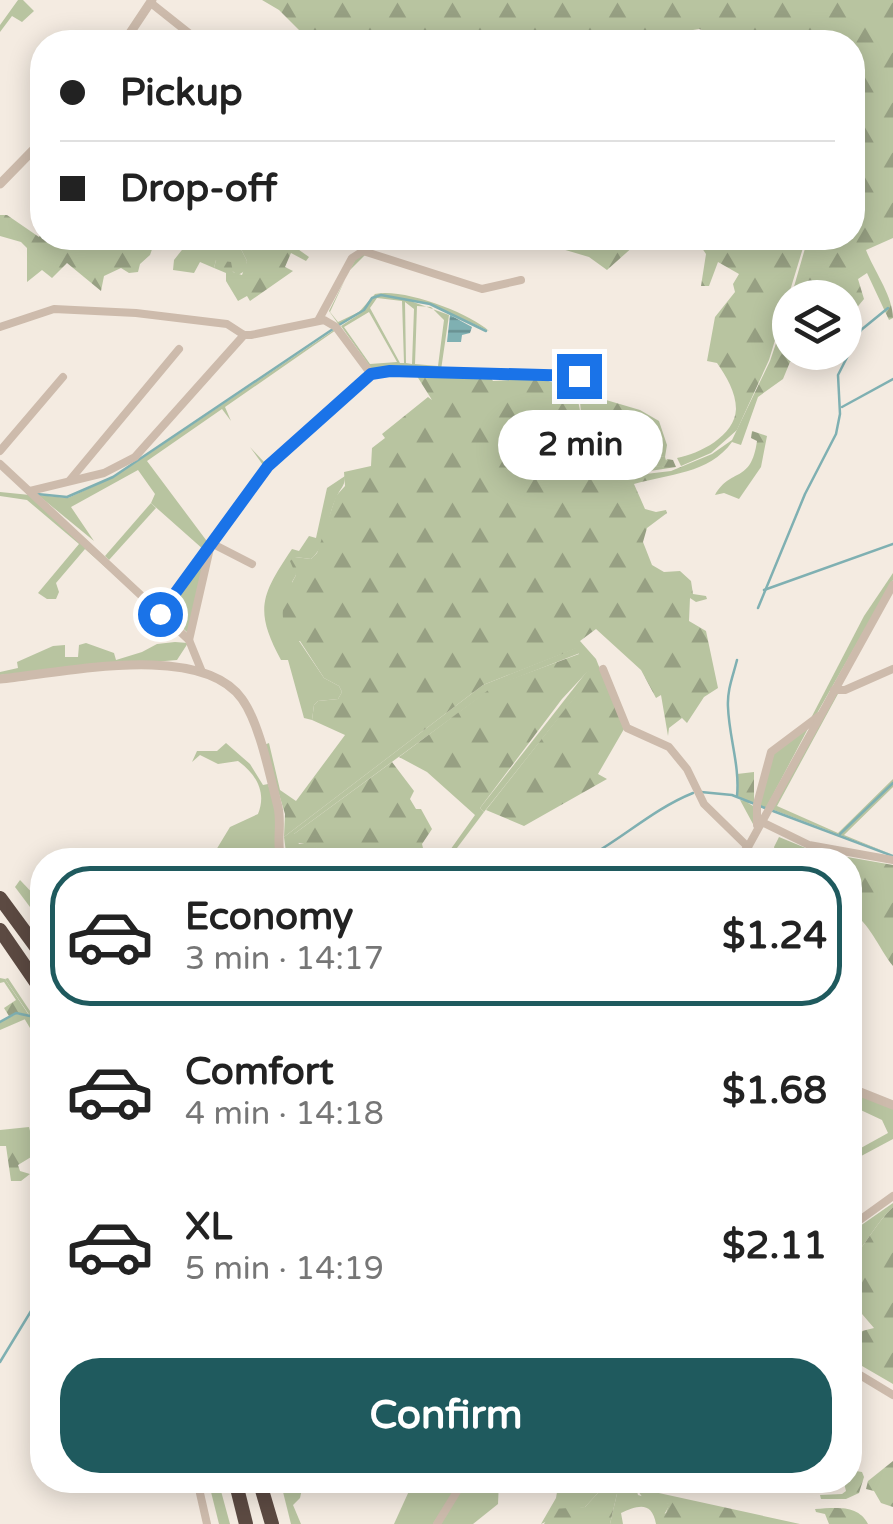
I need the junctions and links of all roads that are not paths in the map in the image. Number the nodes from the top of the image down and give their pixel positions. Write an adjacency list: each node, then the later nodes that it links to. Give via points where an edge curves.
1 (152, 2): 2 (street); 3 (street)
2 (132, 30)
3 (186, 30)
4 (30, 154): 5 (street)
5 (0, 184)
6 (522, 280): 7 (street, via 482,289 363,251 352,258)
7 (319, 319): 9 (street); 11 (street, via 336,327)
8 (0, 327): 9 (street, via 54,309 226,324)
9 (244, 335): 16 (street, via 134,457)
10 (179, 349): 16 (street)
11 (371, 374): 13 (street); 18 (street, via 268,466)
12 (64, 376): 14 (street)
13 (579, 376)
14 (0, 451)
15 (1, 466): 17 (street)
16 (68, 483): 17 (street)
17 (30, 490): 21 (street)
18 (212, 546): 19 (street); 21 (street); 22 (street)
19 (252, 564)
20 (893, 585): 27 (street)
21 (160, 614): 22 (street)
22 (189, 640): 25 (street)
23 (893, 669): 27 (street)
24 (603, 670): 30 (street, via 627,728 669,748 704,804)
25 (202, 672): 26 (street, via 153,664); 31 (street, via 235,691 249,714 280,818)
26 (0, 680)
27 (834, 690): 28 (street)
28 (819, 716): 29 (street); 29 (street, via 771,752 757,805)
29 (760, 826): 30 (street); 32 (street)
30 (748, 847)
31 (280, 848)
32 (826, 848)
33 (862, 854): 34 (street)
34 (893, 860)
35 (0, 898): 37 (highway)
36 (0, 930): 38 (highway)
37 (30, 939)
38 (30, 974)
39 (862, 1093): 40 (street)
40 (893, 1105)
41 (893, 1196): 42 (street)
42 (862, 1218)
43 (862, 1376): 44 (street)
44 (893, 1394)
45 (199, 1493): 49 (street)
46 (238, 1493): 50 (highway)
47 (263, 1493): 51 (highway)
48 (456, 1493): 52 (street)
49 (207, 1524)
50 (246, 1524)
51 (272, 1524)
52 (437, 1524)

